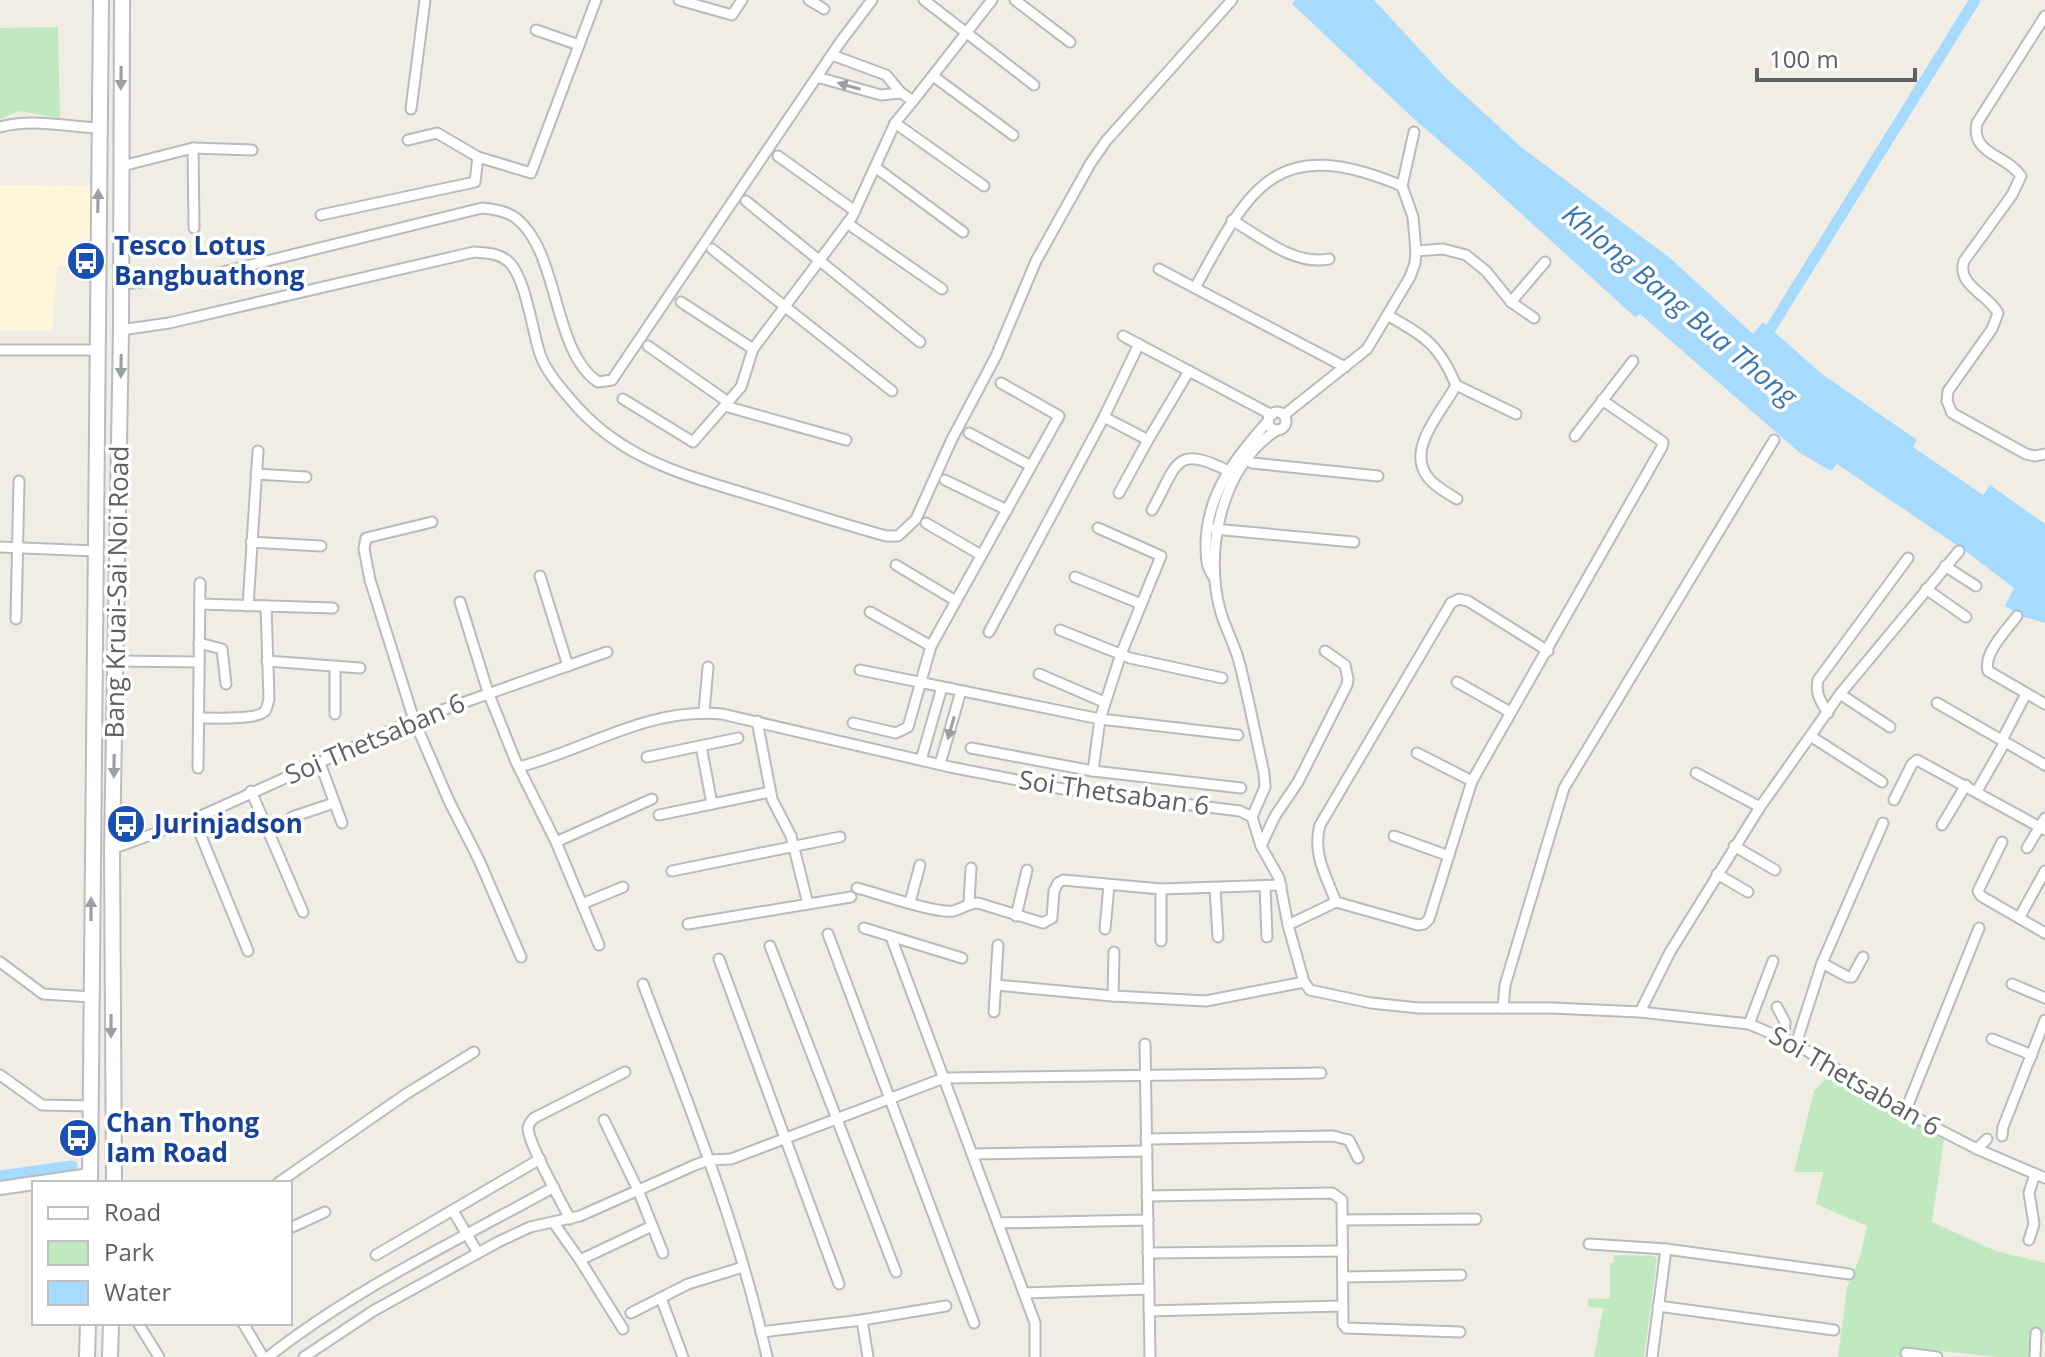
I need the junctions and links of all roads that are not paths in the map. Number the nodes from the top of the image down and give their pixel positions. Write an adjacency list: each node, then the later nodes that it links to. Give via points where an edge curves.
1 (101, 0): 28 (main road, Bang Kruai-Sai Noi Road)
2 (122, 0): 36 (main road, Bang Kruai-Sai Noi Road, one-way to 36)
3 (425, 0): 25 (street)
4 (596, 0): 18 (street)
5 (679, 0): 6 (street, via 732,15)
6 (742, 0)
7 (809, 0): 13 (street)
8 (872, 0): 19 (street)
9 (924, 0): 16 (street)
10 (992, 0): 16 (street)
11 (1015, 0): 17 (street)
12 (1232, 0): 61 (street, via 1090,164 1036,261 916,519 898,536 692,477 615,442 570,399 541,358 517,272 492,253 474,252)
13 (824, 9)
14 (2045, 16): 89 (street, via 1977,123 1979,146 2021,176 1961,270 1998,313 1948,391 1947,401 1952,413 2026,454)
15 (536, 30): 18 (street)
16 (966, 33): 20 (street); 22 (street)
17 (1070, 42)
18 (579, 45): 35 (street, via 531,173)
19 (832, 55): 21 (street); 23 (street, via 886,75)
20 (933, 76): 24 (street); 30 (street)
21 (817, 77): 23 (street, one-way to 21, via 881,95); 53 (street, via 615,376 604,383 586,374 577,357 538,249 517,218 498,210 482,208 198,278)
22 (1034, 85)
23 (900, 92): 24 (street)
24 (913, 101): 26 (street)
25 (411, 109)
26 (895, 123): 37 (street); 38 (street)
27 (0, 127): 28 (street, via 31,123)
28 (100, 128): 68 (main road, Bang Kruai-Sai Noi Road, one-way to 28)
29 (1414, 132): 39 (street)
30 (1013, 135)
31 (408, 140): 35 (street, via 437,133)
32 (193, 148): 33 (street); 36 (street); 45 (street)
33 (252, 150)
34 (778, 156): 41 (street)
35 (478, 157): 42 (street, via 475,182)
36 (122, 166): 53 (main road, Bang Kruai-Sai Noi Road)
37 (875, 167): 41 (street); 46 (street)
38 (984, 186)
39 (1402, 186): 43 (street, via 1356,170 1302,167 1261,185); 48 (street, via 1413,217)
40 (746, 201): 50 (street)
41 (855, 211): 44 (street)
42 (321, 215)
43 (1232, 220): 49 (street, via 1295,257); 54 (street)
44 (847, 223): 50 (street); 55 (street)
45 (194, 228)
46 (963, 232)
47 (712, 249): 58 (street)
48 (1416, 251): 57 (street, via 1443,249 1466,255); 59 (street, via 1410,277)
49 (1329, 259)
50 (818, 262): 58 (street); 63 (street)
51 (1545, 262): 57 (street)
52 (1159, 269): 54 (street)
53 (122, 284): 61 (main road, Bang Kruai-Sai Noi Road)
54 (1195, 288): 70 (street)
55 (942, 289)
56 (681, 302): 66 (street)
57 (1511, 302): 60 (street)
58 (784, 307): 66 (street); 74 (street)
59 (1389, 316): 70 (street, via 1367,349); 73 (street, via 1434,345)
60 (1534, 318)
61 (121, 330): 141 (main road, Bang Kruai-Sai Noi Road, one-way to 141)
62 (1123, 336): 64 (street)
63 (920, 342)
64 (1139, 344): 71 (street); 80 (street)
65 (648, 346): 77 (street)
66 (753, 349): 77 (street, via 741,387)
67 (0, 350): 68 (street)
68 (96, 350): 111 (main road, Bang Kruai-Sai Noi Road)
69 (1633, 361): 76 (street)
70 (1345, 367): 79 (street)
71 (1189, 371): 81 (street); 86 (street)
72 (1001, 383): 91 (street, via 1059,416)
73 (1456, 385): 78 (street); 99 (street, via 1429,429 1421,456 1425,474)
74 (892, 391)
75 (623, 399): 77 (street, via 693,442)
76 (1602, 400): 84 (street); 138 (street, via 1663,444)
77 (726, 404): 85 (street)
78 (1516, 414)
79 (1284, 415): 81 (street); 82 (street, via 1285,425)
80 (1104, 417): 86 (street); 134 (street)
81 (1270, 418): 82 (street); 90 (street)
82 (1277, 430): 90 (street)
83 (969, 433): 91 (street)
84 (1575, 436)
85 (846, 440)
86 (1148, 440): 98 (street)
87 (1774, 440): 275 (street, via 1564,788 1505,985)
88 (258, 451): 93 (street)
89 (2045, 454)
90 (1243, 458): 92 (street); 94 (street)
91 (1031, 466): 100 (street)
92 (1231, 473): 101 (street, via 1202,459 1184,458); 105 (street, via 1214,498)
93 (256, 474): 95 (street); 106 (street)
94 (1378, 476)
95 (306, 477)
96 (945, 480): 100 (street)
97 (19, 481): 110 (street)
98 (1119, 493)
99 (1457, 499)
100 (1007, 510): 113 (street)
101 (1152, 510)
102 (432, 522): 168 (street, via 363,542)
103 (926, 523): 113 (street)
104 (1098, 528): 125 (street, via 1161,556)
105 (1211, 528): 107 (street); 199 (street, via 1206,565 1239,661 1264,773)
106 (251, 542): 108 (street); 126 (street)
107 (1354, 542)
108 (321, 546)
109 (0, 547): 110 (street)
110 (18, 547): 111 (street); 132 (street)
111 (95, 551): 262 (main road, Bang Kruai-Sai Noi Road, one-way to 111)
112 (1959, 551): 116 (street)
113 (981, 555): 122 (street)
114 (1908, 558): 164 (street, via 1818,680 1816,689)
115 (896, 565): 122 (street)
116 (1945, 566): 120 (street); 121 (street)
117 (540, 576): 144 (street)
118 (1075, 577): 125 (street)
119 (200, 583): 124 (street)
120 (1976, 586)
121 (1926, 589): 131 (street); 157 (street)
122 (956, 601): 136 (street)
123 (460, 602): 156 (street)
124 (200, 604): 126 (street); 135 (street)
125 (1141, 604): 140 (street)
126 (248, 606): 127 (street)
127 (266, 606): 128 (street); 142 (street)
128 (333, 608)
129 (870, 612): 136 (street)
130 (2017, 616): 158 (street, via 1986,664 1988,671)
131 (1966, 617)
132 (16, 619)
133 (1060, 630): 140 (street)
134 (989, 632)
135 (199, 643): 143 (street); 153 (street, via 222,649)
136 (931, 646): 152 (street)
137 (1325, 651): 202 (street, via 1345,665 1347,685)
138 (1548, 651): 163 (street); 235 (street, via 1468,601 1451,603 1320,825 1316,851)
139 (607, 652): 144 (street)
140 (1121, 654): 150 (street); 159 (street)
141 (116, 661): 143 (street); 218 (main road, Bang Kruai-Sai Noi Road, one-way to 218)
142 (267, 661): 145 (street); 166 (street, via 269,699 262,715)
143 (199, 662): 166 (street)
144 (568, 666): 156 (street)
145 (335, 667): 147 (street); 165 (street)
146 (708, 667): 162 (street)
147 (360, 668)
148 (860, 670): 152 (street)
149 (1039, 674): 159 (street)
150 (1222, 678)
151 (1457, 682): 163 (street)
152 (922, 683): 154 (street); 170 (street, via 904,731)
153 (226, 684)
154 (942, 687): 155 (street); 180 (street)
155 (961, 691): 167 (street); 182 (street, one-way to 182)
156 (488, 692): 168 (street, Soi Thetsaban 6); 184 (street, Soi Thetsaban 6)
157 (1840, 694): 164 (street); 171 (street)
158 (2026, 694): 161 (street); 175 (street)
159 (1104, 702): 167 (street)
160 (1937, 703): 175 (street)
161 (2045, 704)
162 (704, 712): 169 (street, Soi Thetsaban 6); 184 (street, Soi Thetsaban 6, via 630,726)
163 (1510, 712): 188 (street)
164 (1828, 713): 173 (street)
165 (335, 714)
166 (199, 718): 185 (street)
167 (1100, 719): 172 (street); 186 (street)
168 (414, 720): 181 (street, Soi Thetsaban 6); 258 (street)
169 (757, 721): 180 (street, Soi Thetsaban 6); 194 (street)
170 (853, 723)
171 (1890, 727)
172 (1238, 735)
173 (1812, 737): 189 (street); 200 (street)
174 (738, 738): 176 (street)
175 (2004, 741): 183 (street); 193 (street)
176 (701, 746): 179 (street); 198 (street)
177 (971, 748): 186 (street)
178 (1417, 753): 188 (street)
179 (647, 757)
180 (921, 760): 182 (street, Soi Thetsaban 6)
181 (320, 763): 192 (street, Soi Thetsaban 6); 197 (street)
182 (940, 764): 204 (street, Soi Thetsaban 6, via 1063,789 1240,811)
183 (2045, 765)
184 (519, 767): 212 (street)
185 (198, 768)
186 (1093, 771): 191 (street)
187 (1696, 773): 200 (street)
188 (1472, 781): 219 (street)
189 (1882, 782)
190 (1966, 785): 193 (street); 196 (street, via 1917,760); 208 (street)
191 (1241, 788)
192 (251, 791): 205 (street, Soi Thetsaban 6); 239 (street)
193 (1977, 791): 209 (street)
194 (770, 792): 198 (street); 216 (street)
195 (652, 799): 212 (street)
196 (1894, 800)
197 (334, 803): 203 (street); 206 (street)
198 (712, 804): 201 (street)
199 (1258, 805): 202 (street); 204 (street)
200 (1760, 807): 215 (street)
201 (659, 815)
202 (1275, 816): 214 (street)
203 (292, 817)
204 (1252, 817): 214 (street)
205 (194, 819): 218 (street, Soi Thetsaban 6); 256 (street)
206 (342, 823)
207 (1883, 823): 266 (street)
208 (1942, 825)
209 (2043, 825): 217 (street)
210 (1394, 836): 219 (street)
211 (840, 837): 216 (street)
212 (556, 842): 237 (street)
213 (2002, 842): 241 (street, via 1978,891)
214 (1261, 846): 228 (street)
215 (1734, 846): 223 (street); 226 (street)
216 (795, 847): 224 (street); 238 (street)
217 (2027, 848)
218 (112, 849): 263 (main road, Bang Kruai-Sai Noi Road)
219 (1449, 856): 235 (street, via 1424,924)
220 (920, 865): 234 (street)
221 (971, 868): 236 (street)
222 (1027, 870): 240 (street)
223 (1775, 870)
224 (672, 871)
225 (2045, 871): 241 (street)
226 (1717, 874): 233 (street); 277 (street)
227 (1109, 885): 232 (street); 240 (street, via 1063,880 1054,891 1052,918 1035,922); 246 (street)
228 (1281, 885): 229 (street); 243 (street)
229 (1265, 886): 231 (street); 251 (street)
230 (623, 887): 237 (street)
231 (1215, 888): 232 (street); 250 (street)
232 (1161, 889): 252 (street)
233 (1748, 892)
234 (910, 902): 236 (street, via 953,911); 238 (street, via 854,892)
235 (1336, 902): 243 (street)
236 (969, 903): 240 (street)
237 (582, 904): 253 (street)
238 (808, 904): 242 (street)
239 (303, 912)
240 (1016, 916)
241 (2019, 918): 247 (street)
242 (688, 924)
243 (1288, 925): 267 (street)
244 (864, 928): 249 (street)
245 (1979, 928): 293 (street)
246 (1105, 929)
247 (2045, 933)
248 (828, 934): 291 (street)
249 (891, 937): 260 (street); 290 (street)
250 (1218, 937)
251 (1267, 937)
252 (1161, 941)
253 (599, 945)
254 (998, 945): 270 (street)
255 (770, 946): 294 (street)
256 (248, 951)
257 (1114, 952): 271 (street)
258 (521, 957)
259 (1863, 957): 266 (street, via 1852,977)
260 (962, 958)
261 (719, 959): 297 (street)
262 (91, 960): 263 (main road); 272 (main road, Bang Kruai-Sai Noi Road)
263 (112, 960): 309 (main road, Bang Kruai-Sai Noi Road, one-way to 309)
264 (1773, 961): 279 (street)
265 (0, 962): 272 (street, via 43,994)
266 (1822, 963): 283 (street)
267 (1304, 982): 271 (street, via 1206,1001); 275 (street, Soi Thetsaban 6, via 1319,993 1371,1003)
268 (643, 984): 305 (street)
269 (2012, 984): 273 (street)
270 (996, 985): 271 (street); 276 (street)
271 (1113, 996)
272 (92, 997): 292 (main road, Bang Kruai-Sai Noi Road)
273 (2045, 998)
274 (1777, 1007): 280 (street, via 1785,1022)
275 (1503, 1008): 277 (street, Soi Thetsaban 6)
276 (994, 1012)
277 (1640, 1012): 279 (street, Soi Thetsaban 6)
278 (2045, 1020): 285 (street)
279 (1749, 1024): 280 (street, Soi Thetsaban 6)
280 (1784, 1038): 283 (street, Soi Thetsaban 6)
281 (1992, 1039): 285 (street)
282 (1145, 1044): 289 (street)
283 (1796, 1044): 293 (street, Soi Thetsaban 6)
284 (474, 1052): 310 (street)
285 (2032, 1055): 296 (street)
286 (625, 1072): 304 (street, via 534,1118 528,1129)
287 (1321, 1073): 289 (street)
288 (0, 1075): 292 (street, via 42,1105)
289 (1145, 1076): 290 (street); 298 (street)
290 (944, 1078): 291 (street); 301 (street)
291 (890, 1099): 294 (street); 351 (street)
292 (91, 1106): 307 (main road, Bang Kruai-Sai Noi Road)
293 (1905, 1112): 299 (street, Soi Thetsaban 6)
294 (838, 1118): 297 (street); 337 (street)
295 (604, 1120): 314 (street)
296 (1997, 1136): 299 (street); 303 (street)
297 (785, 1138): 305 (street, via 731,1159); 341 (street)
298 (1146, 1139): 300 (street); 302 (street, via 1333,1136 1349,1140)
299 (1977, 1149): 303 (street, Soi Thetsaban 6)
300 (1147, 1151): 301 (street); 315 (street)
301 (972, 1154): 323 (street)
302 (1358, 1158)
303 (1997, 1158): 306 (street, Soi Thetsaban 6)
304 (540, 1159): 312 (street); 316 (street)
305 (709, 1160): 314 (street); 336 (street)
306 (2040, 1176): 327 (street, via 2029,1193 2034,1224)
307 (90, 1179): 308 (street)
308 (62, 1181)
309 (114, 1181)
310 (281, 1181)
311 (32, 1183): 313 (street)
312 (554, 1187): 318 (street); 326 (street)
313 (0, 1188)
314 (638, 1190): 318 (street); 324 (street)
315 (1147, 1196): 320 (street); 321 (street, via 1332,1193 1342,1200)
316 (453, 1211): 326 (street); 334 (street)
317 (325, 1212): 325 (street)
318 (570, 1219): 322 (street)
319 (1476, 1219): 321 (street)
320 (1148, 1220): 323 (street); 333 (street)
321 (1343, 1220): 330 (street)
322 (553, 1222): 331 (street, via 530,1227); 335 (street)
323 (998, 1223): 343 (street)
324 (652, 1226): 332 (street); 335 (street)
325 (292, 1227)
326 (468, 1235): 331 (street); 366 (street, via 362,1291)
327 (2029, 1240)
328 (1589, 1244): 329 (street)
329 (1666, 1249): 338 (street); 347 (street)
330 (1343, 1251): 333 (street); 340 (street)
331 (478, 1253): 367 (street, via 373,1311)
332 (663, 1253)
333 (1148, 1253): 342 (street)
334 (376, 1255)
335 (580, 1260): 356 (street)
336 (743, 1267): 344 (street); 358 (street)
337 (896, 1272)
338 (1849, 1274)
339 (1461, 1275): 340 (street)
340 (1344, 1277): 346 (street)
341 (839, 1284)
342 (1149, 1289): 343 (street); 348 (street)
343 (1024, 1293): 371 (street, via 1035,1323)
344 (661, 1298): 349 (street); 368 (street)
345 (946, 1306): 350 (street)
346 (1342, 1306): 348 (street); 359 (street, via 1343,1324 1350,1329)
347 (1658, 1306): 357 (street); 373 (street)
348 (1149, 1311): 372 (street)
349 (631, 1313)
350 (862, 1320): 358 (street); 370 (street)
351 (974, 1323)
352 (88, 1325): 363 (main road)
353 (111, 1325): 364 (main road)
354 (139, 1325): 365 (street)
355 (244, 1325): 366 (street)
356 (623, 1329)
357 (1834, 1330)
358 (761, 1332): 369 (street)
359 (1460, 1332)
360 (2036, 1333): 375 (street)
361 (1906, 1353): 362 (street)
362 (1929, 1356): 374 (street)
363 (87, 1357)
364 (110, 1357)
365 (159, 1357)
366 (265, 1357)
367 (304, 1357)
368 (683, 1357)
369 (767, 1357)
370 (868, 1357)
371 (1035, 1357)
372 (1150, 1357)
373 (1652, 1357)
374 (1937, 1357)
375 (2035, 1357)

